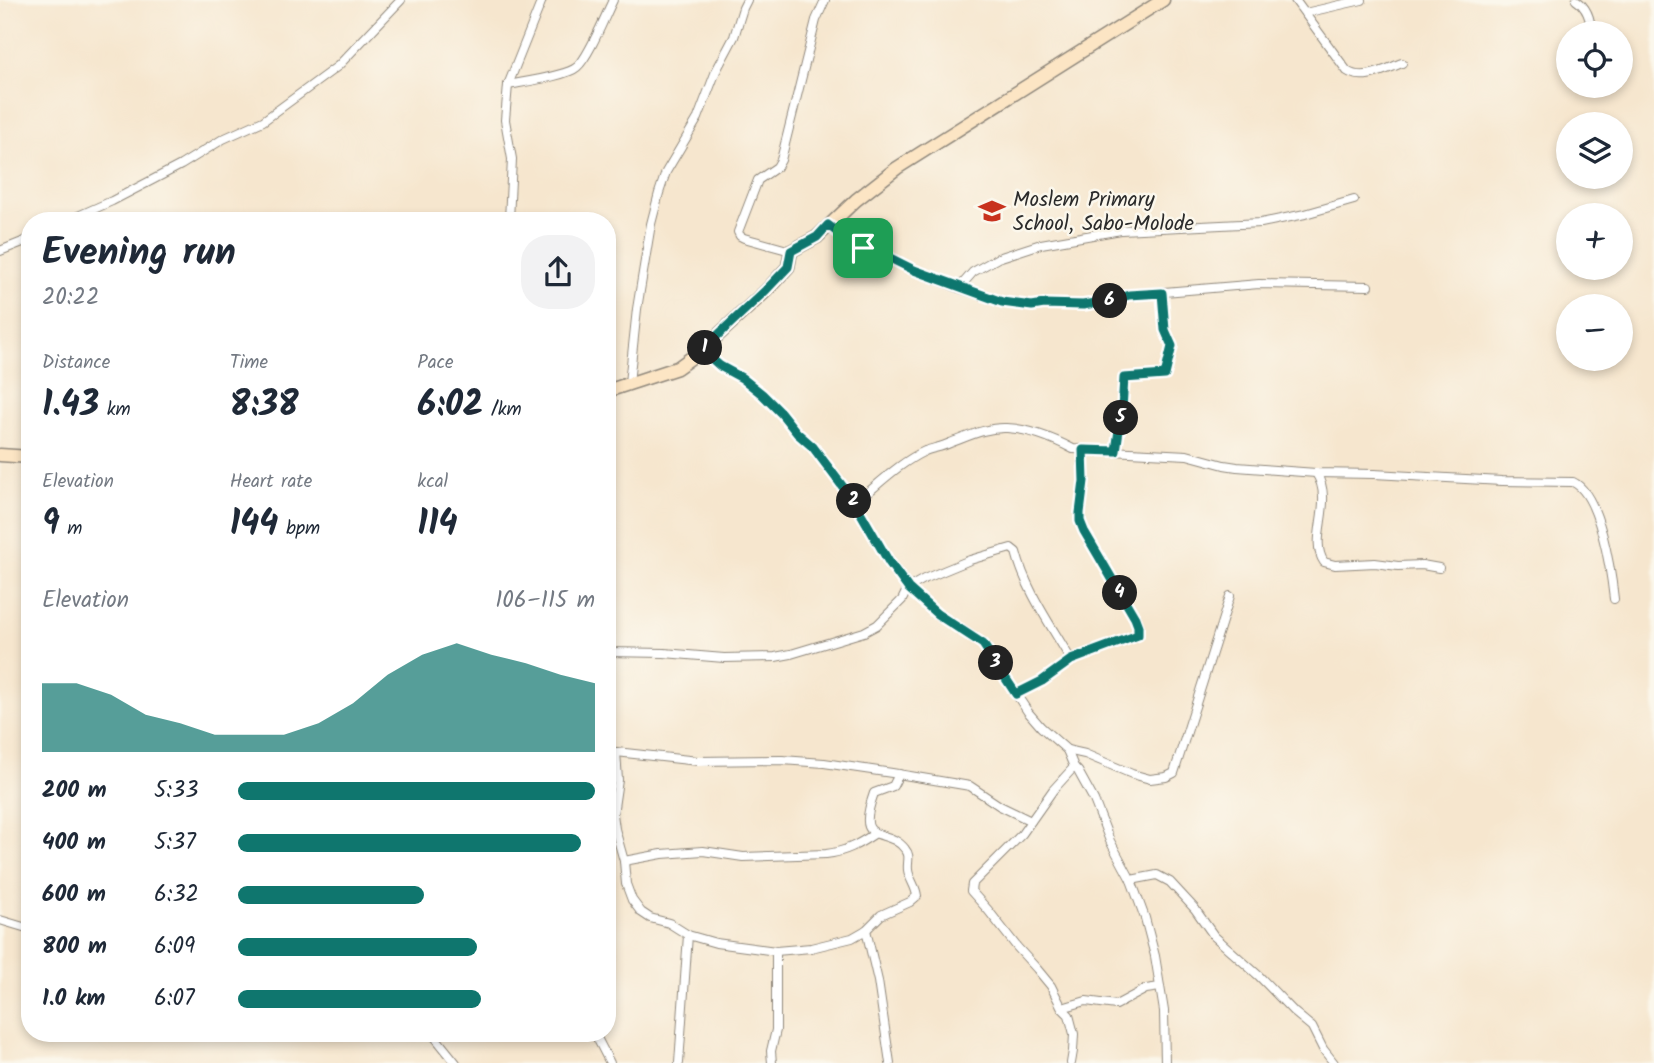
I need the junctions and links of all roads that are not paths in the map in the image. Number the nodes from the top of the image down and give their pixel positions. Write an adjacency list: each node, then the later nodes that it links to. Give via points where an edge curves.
1 (401, 0): 15 (street, via 338,66 263,121)
2 (542, 0): 13 (street)
3 (613, 0): 13 (street, via 576,68)
4 (747, 0): 25 (street, via 698,118 659,193 639,297)
5 (825, 0): 20 (street, via 781,160 758,180 738,232 744,238)
6 (1163, 0): 17 (street, via 897,169)
7 (1295, 0): 10 (street)
8 (1362, 0): 10 (street)
9 (1576, 0): 11 (street)
10 (1305, 13): 12 (street, via 1351,74 1371,74)
11 (1589, 21)
12 (1402, 63)
13 (508, 85): 16 (street)
14 (1354, 200): 22 (street, via 1261,223 1121,230 1041,244 998,258 973,272)
15 (87, 212)
16 (509, 212)
17 (828, 225): 20 (street); 22 (street, via 863,248)
18 (21, 242): 19 (street)
19 (0, 251)
20 (791, 251): 24 (street, via 788,267)
21 (1368, 286): 23 (street, via 1259,284)
22 (959, 288): 23 (street, via 1032,306 1083,305)
23 (1162, 293): 28 (street, via 1165,330 1172,346 1165,375 1124,378)
24 (702, 350): 25 (street, via 677,368); 32 (street, via 762,394 813,447)
25 (629, 383): 26 (street)
26 (616, 388)
27 (1083, 450): 28 (street); 32 (street, via 1017,429 991,428 925,451); 38 (street, via 1080,521 1139,632)
28 (1116, 451): 31 (street, via 1187,455 1224,465)
29 (0, 456): 30 (street)
30 (21, 457)
31 (1316, 473): 33 (street, via 1324,487 1319,542 1324,562); 36 (street, via 1578,485 1605,540)
32 (855, 503): 34 (street)
33 (1439, 568)
34 (908, 588): 37 (street, via 877,625 791,654 724,658); 38 (street, via 970,560 1013,549 1032,595); 39 (street, via 983,644)
35 (1230, 596): 40 (street, via 1174,773 1150,779)
36 (1614, 599)
37 (616, 652)
38 (1071, 660): 39 (street)
39 (1016, 694): 40 (street)
40 (1066, 750): 42 (street)
41 (616, 751): 44 (street, via 698,761 813,762)
42 (1074, 767): 46 (street); 50 (street)
43 (616, 770): 45 (street)
44 (899, 774): 46 (street, via 970,786); 48 (street, via 893,786 874,793 868,816)
45 (616, 794)
46 (1031, 821): 57 (street, via 972,884 971,891 1051,986)
47 (616, 833): 49 (street)
48 (874, 834): 49 (street, via 858,845 826,854 743,857 692,852); 53 (street, via 899,842 908,852 908,868 918,896 881,915)
49 (624, 861): 54 (street, via 626,884 641,912)
50 (1131, 880): 56 (street, via 1145,918); 67 (street, via 1157,875 1170,881 1214,936 1312,1027)
51 (0, 920): 52 (street)
52 (21, 926)
53 (866, 930): 55 (street, via 811,948); 64 (street)
54 (688, 935): 55 (street); 62 (street)
55 (776, 951): 63 (street)
56 (1160, 987): 57 (street, via 1116,1005 1086,1000); 66 (street)
57 (1062, 1008): 65 (street, via 1069,1015 1073,1034)
58 (439, 1042): 60 (street)
59 (599, 1042): 61 (street)
60 (456, 1063)
61 (610, 1063)
62 (679, 1063)
63 (772, 1063)
64 (890, 1063)
65 (1071, 1063)
66 (1164, 1063)
67 (1334, 1063)

